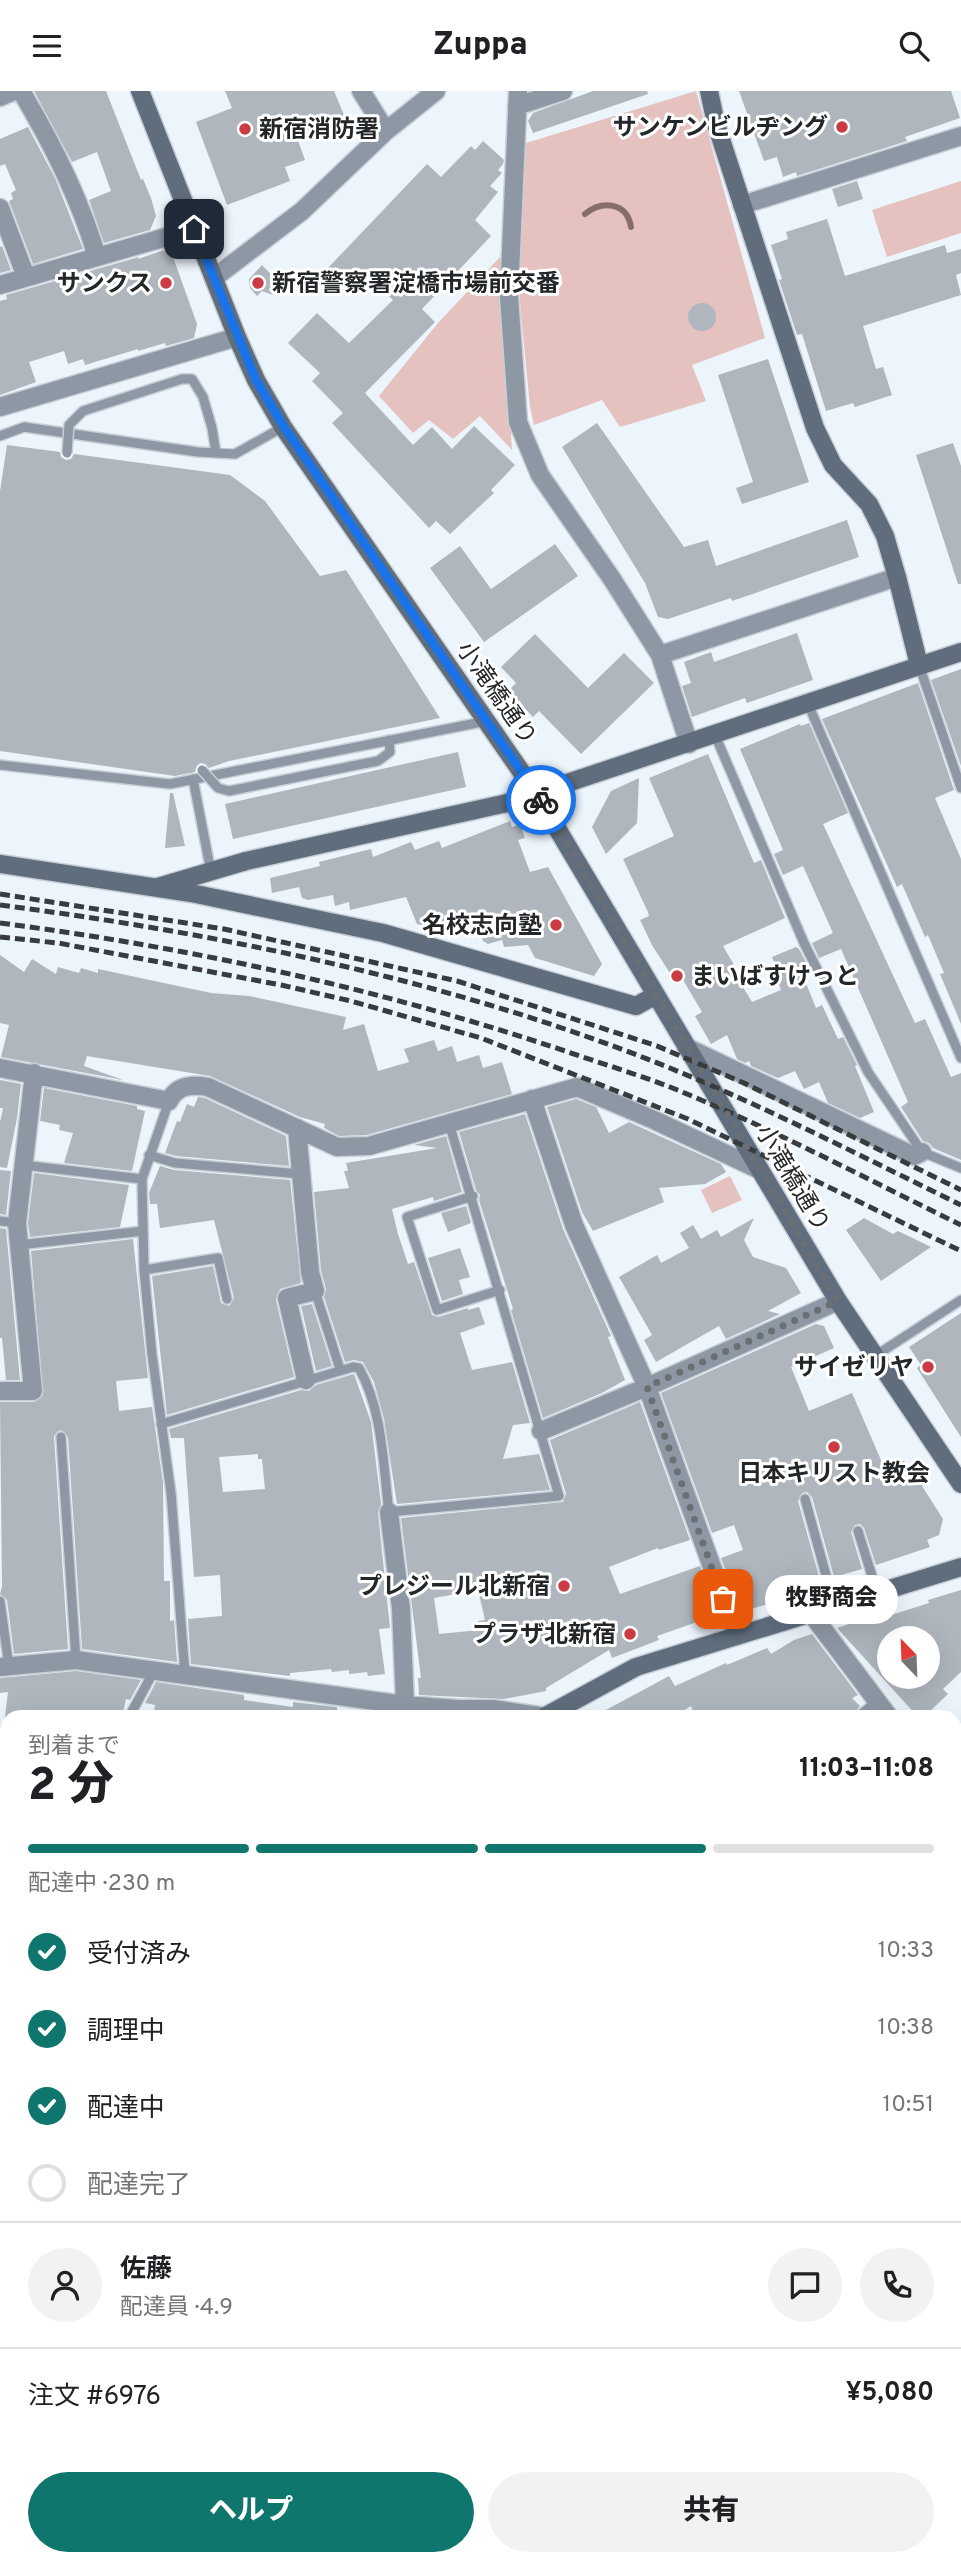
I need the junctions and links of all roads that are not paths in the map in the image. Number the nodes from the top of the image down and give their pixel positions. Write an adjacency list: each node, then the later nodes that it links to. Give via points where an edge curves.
1 (14, 91): 8 (street)
2 (22, 91): 15 (street, via 86,222)
3 (140, 91): 14 (street, 小滝橋通り)
4 (361, 91): 10 (street)
5 (436, 91): 10 (street)
6 (563, 91): 9 (street)
7 (709, 91): 12 (street)
8 (0, 97)
9 (517, 99): 27 (street, via 509,297 517,422 540,475)
10 (386, 131): 17 (street, via 302,211)
11 (961, 136): 12 (street)
12 (742, 205): 25 (street, via 815,428 833,465 878,521)
13 (0, 208): 16 (street)
14 (194, 229): 15 (street); 17 (street, 小滝橋通り)
15 (97, 257): 16 (street)
16 (26, 277): 18 (street)
17 (214, 278): 19 (street, 小滝橋通り)
18 (0, 285)
19 (237, 337): 20 (street); 21 (street, 小滝橋通り)
20 (0, 407)
21 (284, 427): 24 (lane, via 235,454); 30 (street, 小滝橋通り)
22 (0, 436): 24 (lane, via 24,427)
23 (67, 453): 24 (lane, bridge, via 69,425 83,411 182,379 191,379 203,397)
24 (216, 453)
25 (897, 577): 27 (street); 28 (street)
26 (961, 652): 28 (street)
27 (660, 655): 33 (street)
28 (919, 665): 29 (street); 37 (lane)
29 (808, 704): 31 (street); 44 (lane)
30 (487, 721): 32 (lane); 38 (street, 小滝橋通り)
31 (715, 735): 33 (street); 51 (lane, via 804,943 868,1072)
32 (389, 740): 35 (lane, bridge, via 386,757 229,791 218,788); 36 (lane)
33 (690, 744): 38 (street)
34 (0, 765): 36 (lane, via 170,783)
35 (202, 770)
36 (193, 779): 40 (lane)
37 (961, 788)
38 (536, 793): 40 (street); 42 (street, 小滝橋通り)
39 (0, 864): 41 (street)
40 (211, 871): 41 (street)
41 (158, 887): 42 (street, via 383,933 636,1006)
42 (656, 995): 43 (street, 小滝橋通り)
43 (686, 1048): 51 (street, via 914,1156); 55 (street, 小滝橋通り)
44 (961, 1058)
45 (0, 1068): 46 (street)
46 (34, 1073): 48 (street); 53 (street)
47 (532, 1099): 49 (street); 55 (street, via 577,1087); 71 (street, via 574,1225)
48 (169, 1101): 50 (street, via 176,1091 188,1086 208,1087); 52 (lane)
49 (449, 1123): 50 (street, via 369,1146 337,1147); 58 (lane)
50 (297, 1128): 56 (street)
51 (922, 1152): 54 (lane)
52 (149, 1155): 56 (lane, via 175,1163); 57 (lane)
53 (23, 1165): 57 (lane); 59 (street)
54 (961, 1168)
55 (760, 1170): 67 (street, 小滝橋通り)
56 (301, 1174): 64 (street)
57 (142, 1179): 60 (lane)
58 (472, 1196): 63 (lane); 63 (lane, via 407,1217 437,1310)
59 (9, 1222): 61 (street)
60 (143, 1231): 61 (lane); 62 (lane)
61 (19, 1245): 72 (street, via 33,1391)
62 (145, 1270): 65 (lane, via 218,1258); 73 (lane)
63 (500, 1290): 74 (lane)
64 (315, 1291): 69 (lane); 70 (street, via 286,1298)
65 (226, 1299)
66 (961, 1300): 68 (lane)
67 (838, 1301): 68 (street, 小滝橋通り); 71 (street)
68 (875, 1356): 76 (street, 小滝橋通り)
69 (340, 1369): 70 (lane); 78 (lane, via 359,1368 375,1410)
70 (306, 1380): 73 (lane)
71 (647, 1387): 74 (street); 85 (street)
72 (0, 1391)
73 (161, 1425): 89 (lane)
74 (541, 1431): 78 (lane, via 559,1496)
75 (61, 1437): 86 (lane)
76 (961, 1485)
77 (805, 1499): 83 (lane)
78 (389, 1512): 91 (street, via 401,1609)
79 (858, 1531): 81 (lane)
80 (961, 1567): 81 (street)
81 (877, 1591): 83 (street)
82 (0, 1601): 87 (lane)
83 (834, 1604): 84 (street)
84 (810, 1612): 85 (street); 90 (street)
85 (737, 1636): 94 (street, via 636,1667)
86 (76, 1660): 87 (street); 88 (street)
87 (5, 1667)
88 (155, 1669): 89 (street); 92 (lane)
89 (185, 1674): 91 (street)
90 (877, 1701): 95 (lane); 96 (street)
91 (405, 1705): 93 (street)
92 (133, 1710)
93 (438, 1710)
94 (556, 1710)
95 (866, 1710)
96 (884, 1710)

